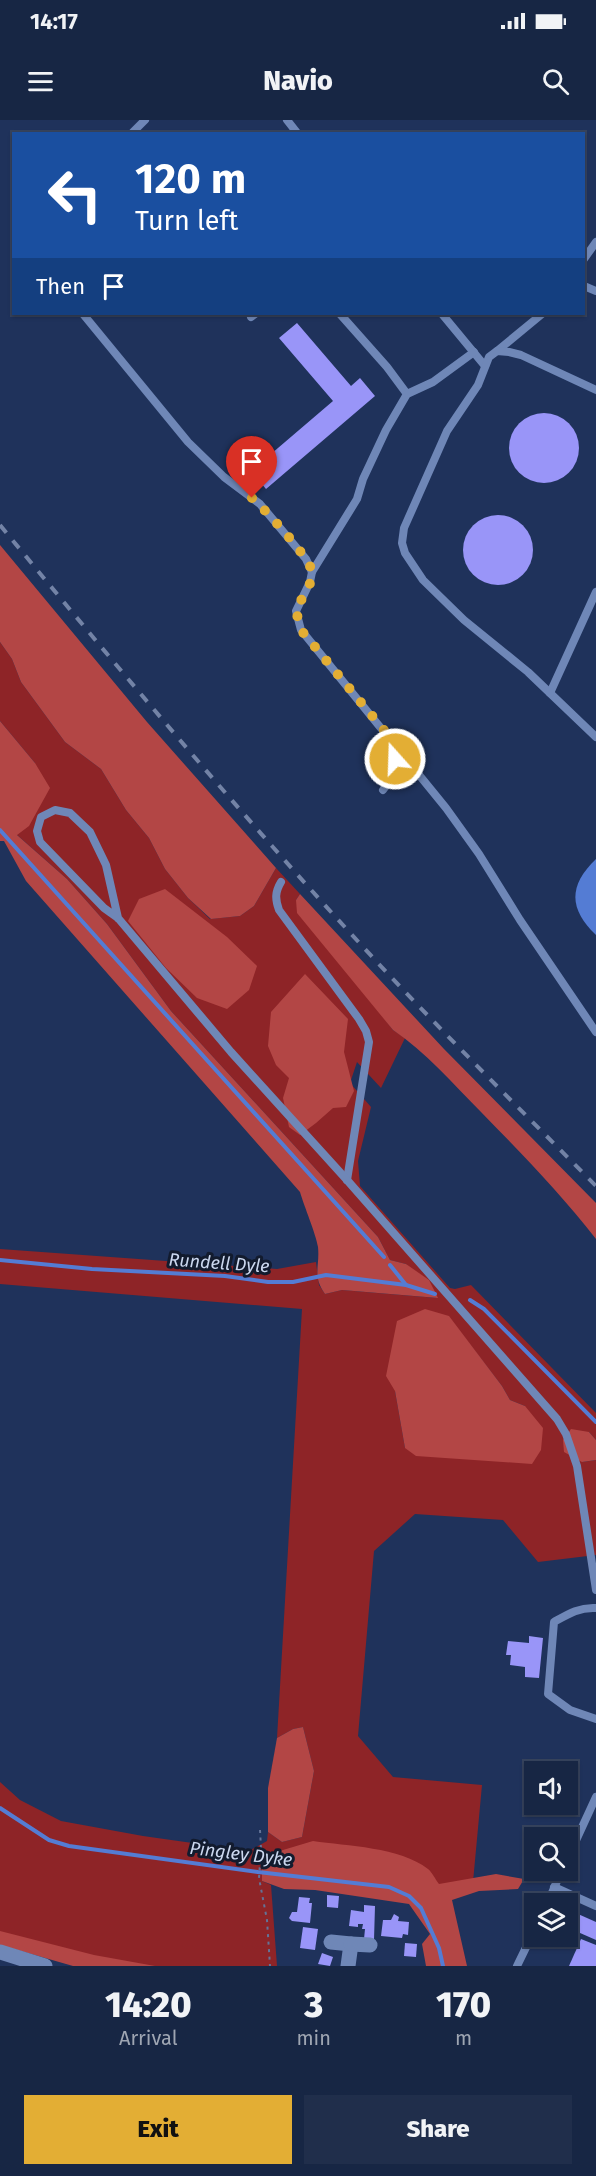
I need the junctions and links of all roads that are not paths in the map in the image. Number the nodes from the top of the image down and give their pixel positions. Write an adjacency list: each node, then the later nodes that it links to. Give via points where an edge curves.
1 (145, 120): 3 (lane)
2 (287, 120): 4 (lane)
3 (133, 132)
4 (296, 132)
5 (596, 243): 6 (lane)
6 (585, 258)
7 (84, 315): 16 (lane, via 188,442 260,504 306,559)
8 (341, 315): 15 (lane)
9 (443, 315): 12 (lane)
10 (541, 315): 11 (lane)
11 (497, 351): 13 (lane); 14 (lane, via 521,355)
12 (474, 352): 13 (lane); 15 (lane, via 433,382)
13 (485, 366): 18 (lane, via 468,403 447,431 404,528 402,543 423,580)
14 (596, 390)
15 (407, 394): 16 (lane, via 363,478 357,499)
16 (312, 572): 20 (lane, via 296,611 301,630)
17 (596, 592): 18 (lane)
18 (550, 693): 19 (lane)
19 (596, 737)
20 (393, 741): 21 (lane, via 391,782); 24 (lane, via 479,854)
21 (383, 790)
22 (281, 882): 25 (lane, via 275,899 279,910 359,1019 369,1042)
23 (118, 918): 23 (lane, via 40,842 37,831 41,817 55,810 70,813 90,832 106,865); 25 (lane, via 231,1052)
24 (596, 1032)
25 (347, 1180): 26 (lane, via 557,1419 577,1466)
26 (596, 1590)
27 (596, 1608): 28 (lane, via 577,1610 554,1622 548,1694 570,1710)
28 (596, 1719)
29 (595, 1800): 30 (lane)
30 (578, 1836)
31 (557, 1881): 32 (lane)
32 (554, 1887): 33 (lane); 34 (lane)
33 (552, 1893)
34 (596, 1906)
35 (331, 1942): 36 (street)
36 (351, 1944): 37 (street); 41 (street)
37 (370, 1945)
38 (526, 1947): 42 (lane)
39 (0, 1952): 40 (street)
40 (45, 1966)
41 (348, 1966)
42 (517, 1966)

